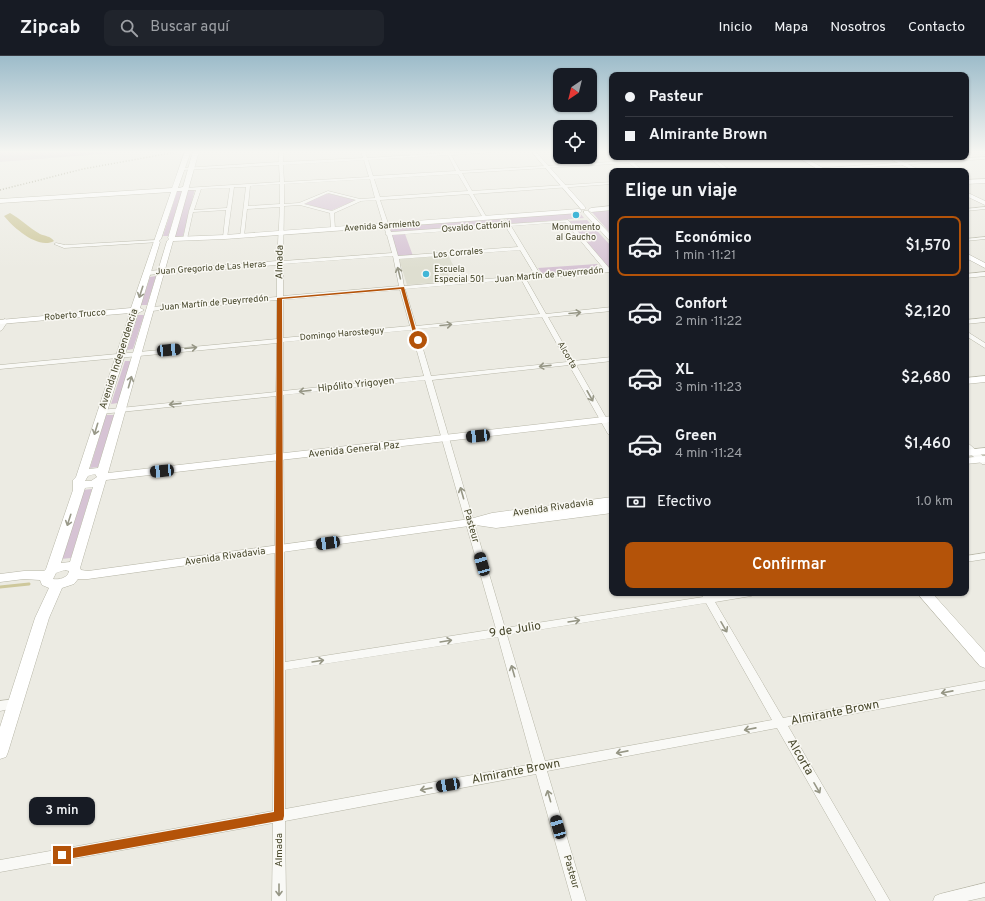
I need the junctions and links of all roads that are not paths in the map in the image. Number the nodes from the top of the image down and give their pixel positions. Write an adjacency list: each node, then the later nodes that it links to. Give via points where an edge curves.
1 (168, 190): 16 (main road)
2 (175, 190): 40 (main road, Avenida Independencia)
3 (185, 190): 38 (main road, Avenida Independencia)
4 (198, 190): 26 (street)
5 (231, 190): 23 (street)
6 (247, 190): 20 (street)
7 (281, 190): 19 (street, Almada)
8 (375, 190): 14 (street, Pasteur)
9 (505, 190): 12 (street)
10 (568, 190): 24 (main road)
11 (328, 192): 15 (street); 17 (street)
12 (471, 193): 14 (street); 29 (street)
13 (969, 196): 18 (main road)
14 (377, 199): 15 (street); 31 (street, Pasteur)
15 (360, 200): 27 (street)
16 (0, 201)
17 (300, 204): 19 (street); 27 (street)
18 (985, 204)
19 (282, 205): 20 (street); 33 (street, Almada)
20 (245, 208): 34 (street)
21 (609, 208): 24 (main road, Avenida Sarmiento)
22 (985, 208): 25 (street)
23 (229, 209): 26 (street); 36 (street)
24 (583, 210): 28 (main road, Avenida Sarmiento); 35 (main road)
25 (969, 210)
26 (192, 211): 39 (street)
27 (332, 212): 32 (street)
28 (503, 216): 29 (main road, Avenida Sarmiento); 30 (street)
29 (485, 217): 31 (main road, Avenida Sarmiento)
30 (507, 225): 31 (street, Osvaldo Cattorini); 43 (street); 50 (street, Osvaldo Cattorini, via 566,221)
31 (385, 227): 32 (main road, Avenida Sarmiento); 45 (street, Pasteur)
32 (333, 228): 33 (main road, Avenida Sarmiento)
33 (281, 232): 34 (main road, Avenida Sarmiento); 48 (street, Almada)
34 (242, 235): 36 (main road, Avenida Sarmiento)
35 (609, 235)
36 (225, 236): 39 (main road, Avenida Sarmiento)
37 (985, 238): 41 (street)
38 (171, 239): 39 (main road, Avenida Sarmiento); 40 (main road, Avenida Sarmiento, via 164,237); 52 (main road, Avenida Independencia)
39 (185, 239)
40 (158, 240): 42 (street, via 64,247); 53 (main road, Avenida Independencia)
41 (969, 240)
42 (56, 244)
43 (520, 248): 45 (street, Los Corrales); 55 (street)
44 (969, 252): 47 (main road)
45 (395, 256): 48 (street, Juan Gregorio de Las Heras); 58 (street, Pasteur, one-way to 45)
46 (969, 257): 49 (main road)
47 (985, 261)
48 (280, 263): 52 (street, Juan Gregorio de Las Heras); 59 (street, Almada)
49 (985, 266)
50 (609, 269)
51 (609, 270): 55 (street, Juan Martín de Pueyrredón)
52 (161, 272): 53 (street, Juan Gregorio de Las Heras); 60 (main road, Avenida Independencia)
53 (147, 273): 62 (main road, Avenida Independencia, one-way to 62)
54 (985, 274): 56 (street)
55 (538, 275): 57 (street, Juan Martín de Pueyrredón)
56 (969, 276)
57 (522, 277): 58 (street, Juan Martín de Pueyrredón); 63 (street, Alcorta)
58 (402, 288): 59 (street, Juan Martín de Pueyrredón); 67 (street, Pasteur)
59 (279, 298): 60 (street, Juan Martín de Pueyrredón); 70 (street, Almada)
60 (151, 309): 62 (main road, Roberto Trucco); 72 (main road, Avenida Independencia)
61 (609, 309): 63 (street, Domingo Harosteguy, one-way to 61)
62 (135, 310): 65 (main road, Roberto Trucco); 73 (main road, Avenida Independencia)
63 (544, 316): 67 (street, Domingo Harosteguy, one-way to 63); 75 (street, Alcorta)
64 (985, 320): 66 (street)
65 (2, 322): 68 (street)
66 (969, 322)
67 (414, 328): 70 (street, Domingo Harosteguy); 79 (street, Pasteur)
68 (0, 329)
69 (969, 335): 71 (street)
70 (279, 340): 72 (street, Domingo Harosteguy, one-way to 70); 82 (street, Almada)
71 (985, 346)
72 (138, 354): 73 (street, Domingo Harosteguy); 83 (main road, Avenida Independencia, one-way to 72)
73 (120, 355): 76 (street, Domingo Harosteguy); 84 (main road, Avenida Independencia)
74 (609, 359): 75 (street, Hipólito Yrigoyen)
75 (572, 363): 79 (street, Hipólito Yrigoyen, one-way to 79); 85 (street, Alcorta, one-way to 85)
76 (0, 366)
77 (985, 374): 78 (main road)
78 (969, 376)
79 (428, 378): 82 (street, Hipólito Yrigoyen, one-way to 82); 87 (street, Pasteur)
80 (985, 379): 81 (main road)
81 (969, 381)
82 (279, 393): 83 (street, Hipólito Yrigoyen, one-way to 83); 88 (street, Almada)
83 (122, 410): 84 (street, Hipólito Yrigoyen); 89 (main road, Avenida Independencia)
84 (101, 412): 90 (main road, Avenida Independencia, one-way to 90)
85 (609, 419)
86 (609, 421): 87 (main road, Avenida General Paz)
87 (446, 439): 88 (main road, Avenida General Paz); 93 (street, Pasteur, one-way to 87)
88 (279, 458): 89 (main road, Avenida General Paz); 94 (street, Almada)
89 (102, 477): 90 (main road, Avenida General Paz, via 94,471); 97 (main road, Avenida Independencia)
90 (80, 479): 98 (main road, Avenida Independencia, one-way to 98, via 79,490)
91 (609, 500): 93 (main road, Avenida Rivadavia, via 492,517)
92 (609, 509): 93 (main road, Avenida Rivadavia, via 496,524)
93 (470, 523): 94 (main road, Avenida Rivadavia); 102 (street, Pasteur)
94 (280, 550): 97 (main road, Avenida Rivadavia, via 88,575); 104 (street, Almada)
95 (985, 556): 96 (street)
96 (969, 559)
97 (74, 571): 98 (main road, via 68,581)
98 (52, 577): 99 (main road, via 24,575); 106 (main road, Avenida Independencia)
99 (0, 578)
100 (707, 596): 102 (street, 9 de Julio, one-way to 100); 108 (street, Alcorta, one-way to 108)
101 (927, 596): 103 (main road)
102 (502, 632): 104 (street, 9 de Julio, one-way to 102); 110 (street, Pasteur, one-way to 102)
103 (985, 662)
104 (279, 667): 111 (street, Almada)
105 (985, 685): 108 (street, Almirante Brown, one-way to 108)
106 (15, 704): 107 (street); 109 (main road, Avenida Independencia)
107 (0, 706)
108 (780, 723): 110 (street, Almirante Brown, one-way to 110); 116 (street, Alcorta, one-way to 116)
109 (0, 752)
110 (541, 768): 111 (street, Almirante Brown, one-way to 111); 115 (street, Pasteur, one-way to 110)
111 (279, 816): 112 (street, Almirante Brown); 114 (street, Almada, one-way to 114)
112 (0, 866)
113 (985, 890): 117 (street)
114 (279, 901)
115 (579, 901)
116 (883, 901)
117 (940, 901)

